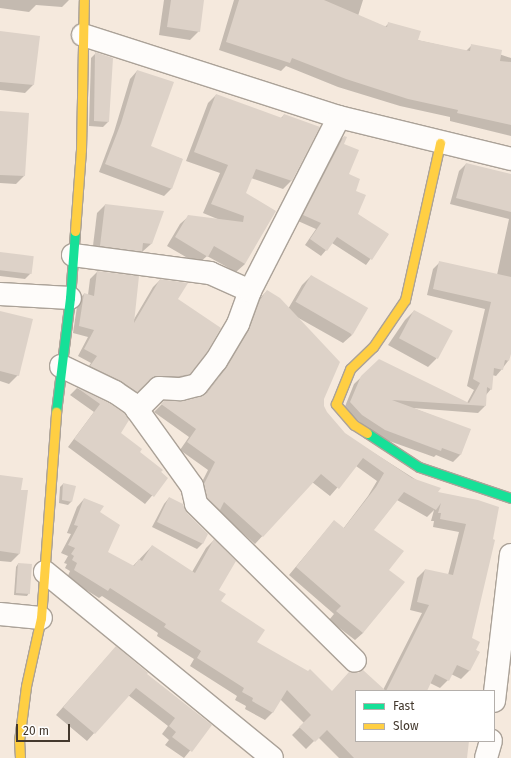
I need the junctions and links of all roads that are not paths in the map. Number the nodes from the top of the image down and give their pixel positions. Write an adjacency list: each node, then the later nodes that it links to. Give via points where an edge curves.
1 (84, 0): 2 (street)
2 (83, 35): 3 (street); 6 (street, via 81,150)
3 (339, 117): 4 (street); 7 (street)
4 (440, 143): 5 (street); 12 (street, via 405,300 373,348 350,369 336,404 354,425 419,467)
5 (511, 159)
6 (73, 255): 7 (street, via 210,273); 9 (street)
7 (250, 291): 11 (street, via 238,324 216,361 197,385 181,389 159,388)
8 (0, 294): 9 (street)
9 (70, 298): 10 (street)
10 (61, 366): 11 (street, via 115,392 133,404); 14 (street, via 53,433)
11 (137, 410): 17 (street, via 192,486 196,504)
12 (511, 498)
13 (511, 555): 18 (street)
14 (45, 572): 16 (street); 21 (street)
15 (0, 614): 16 (street)
16 (41, 618): 20 (street, via 26,686 19,741)
17 (354, 660)
18 (495, 692)
19 (491, 742): 22 (street)
20 (20, 758)
21 (272, 758)
22 (486, 758)

